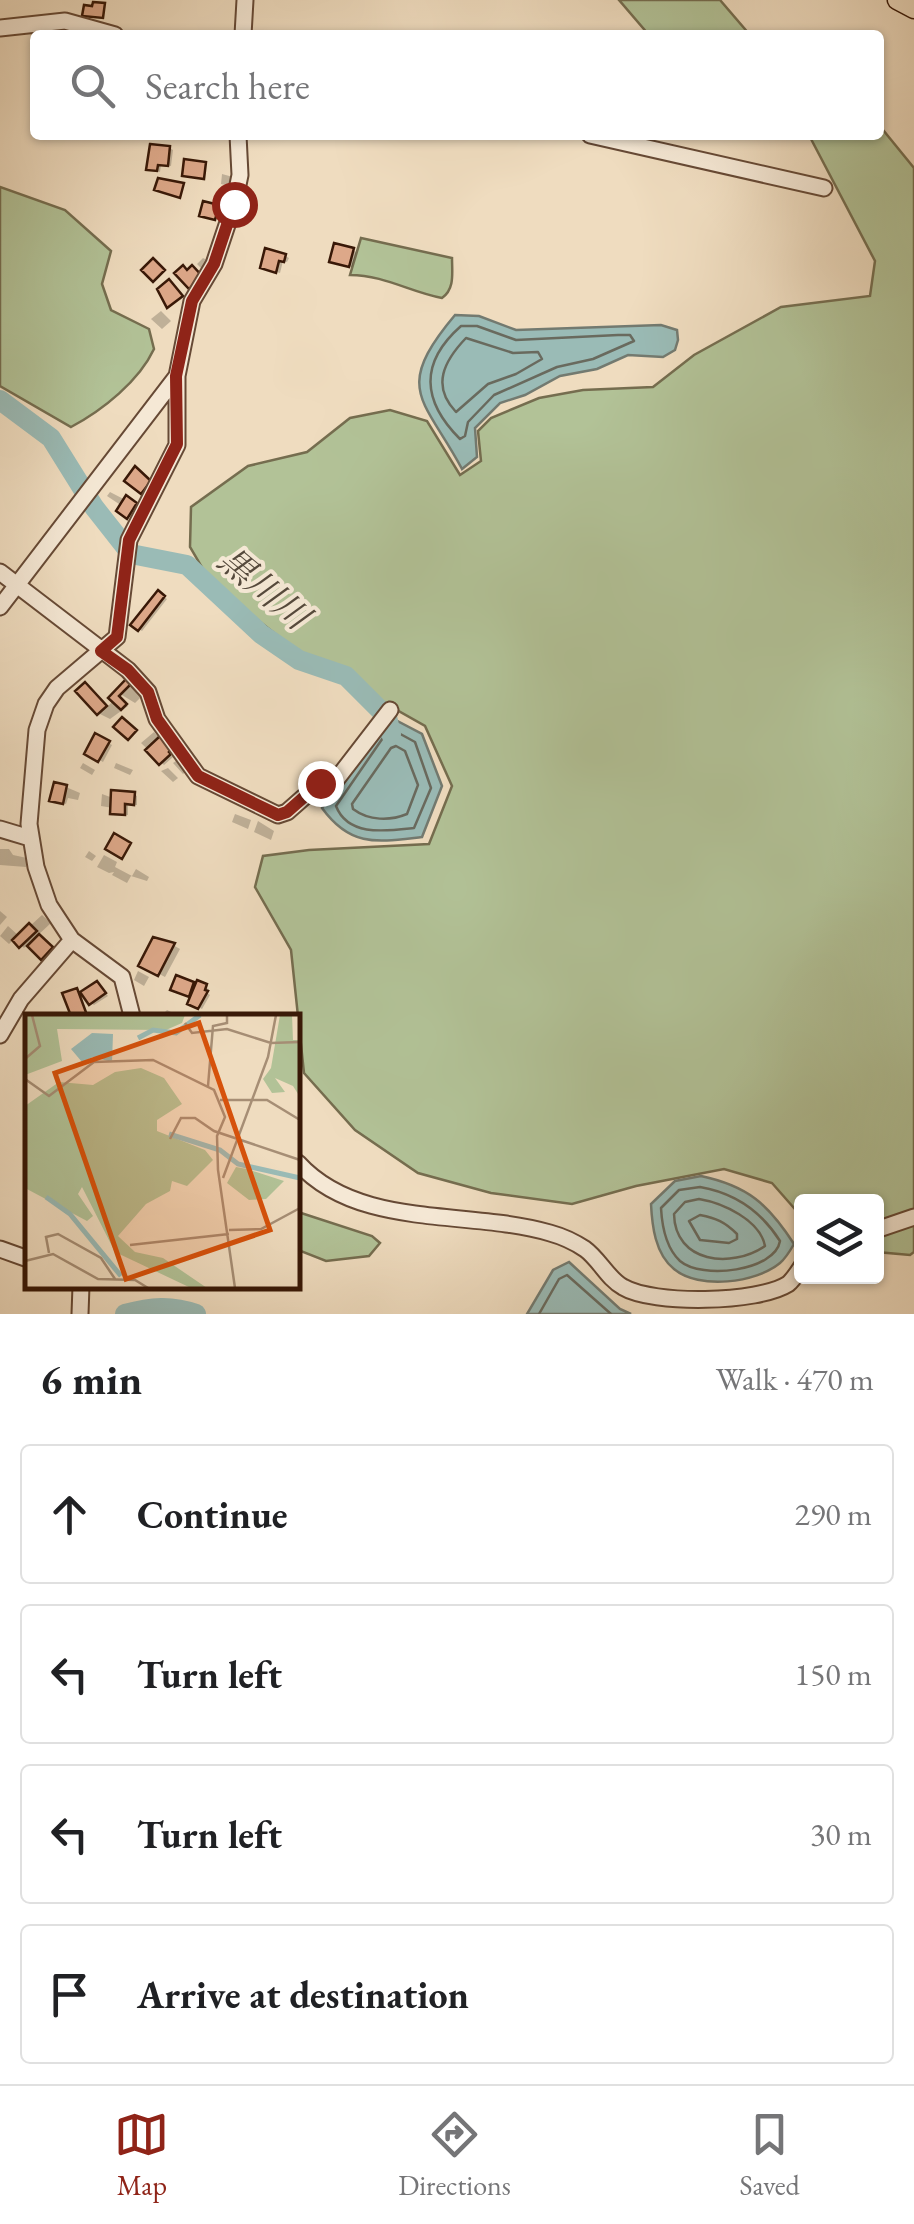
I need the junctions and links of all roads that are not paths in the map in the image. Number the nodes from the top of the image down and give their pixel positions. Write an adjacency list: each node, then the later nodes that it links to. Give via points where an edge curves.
1 (245, 0): 6 (street)
2 (897, 0): 3 (main road)
3 (914, 10)
4 (0, 28): 5 (street, via 50,20)
5 (93, 30)
6 (242, 30)
7 (238, 140): 10 (street, via 234,204 214,264 192,301)
8 (612, 140): 9 (street)
9 (824, 188)
10 (176, 376): 12 (street); 14 (street, via 177,444 129,540 117,637)
11 (0, 572): 12 (street)
12 (17, 585): 13 (street); 14 (street)
13 (0, 607)
14 (101, 651): 15 (street, via 148,692 157,719 198,776 278,815 320,783 333,784); 17 (street, via 46,704 37,730)
15 (390, 710)
16 (0, 828): 17 (street)
17 (30, 838): 18 (street, via 43,890)
18 (72, 940): 19 (street, via 122,977); 20 (street, via 21,999)
19 (131, 1014)
20 (0, 1035)
21 (300, 1165): 26 (street, via 332,1192 396,1212 552,1234 584,1248 619,1286 646,1297 768,1291)
22 (914, 1217): 23 (street)
23 (884, 1227)
24 (0, 1248): 25 (street)
25 (25, 1259)
26 (794, 1277)
27 (81, 1289): 28 (street)
28 (80, 1314)

